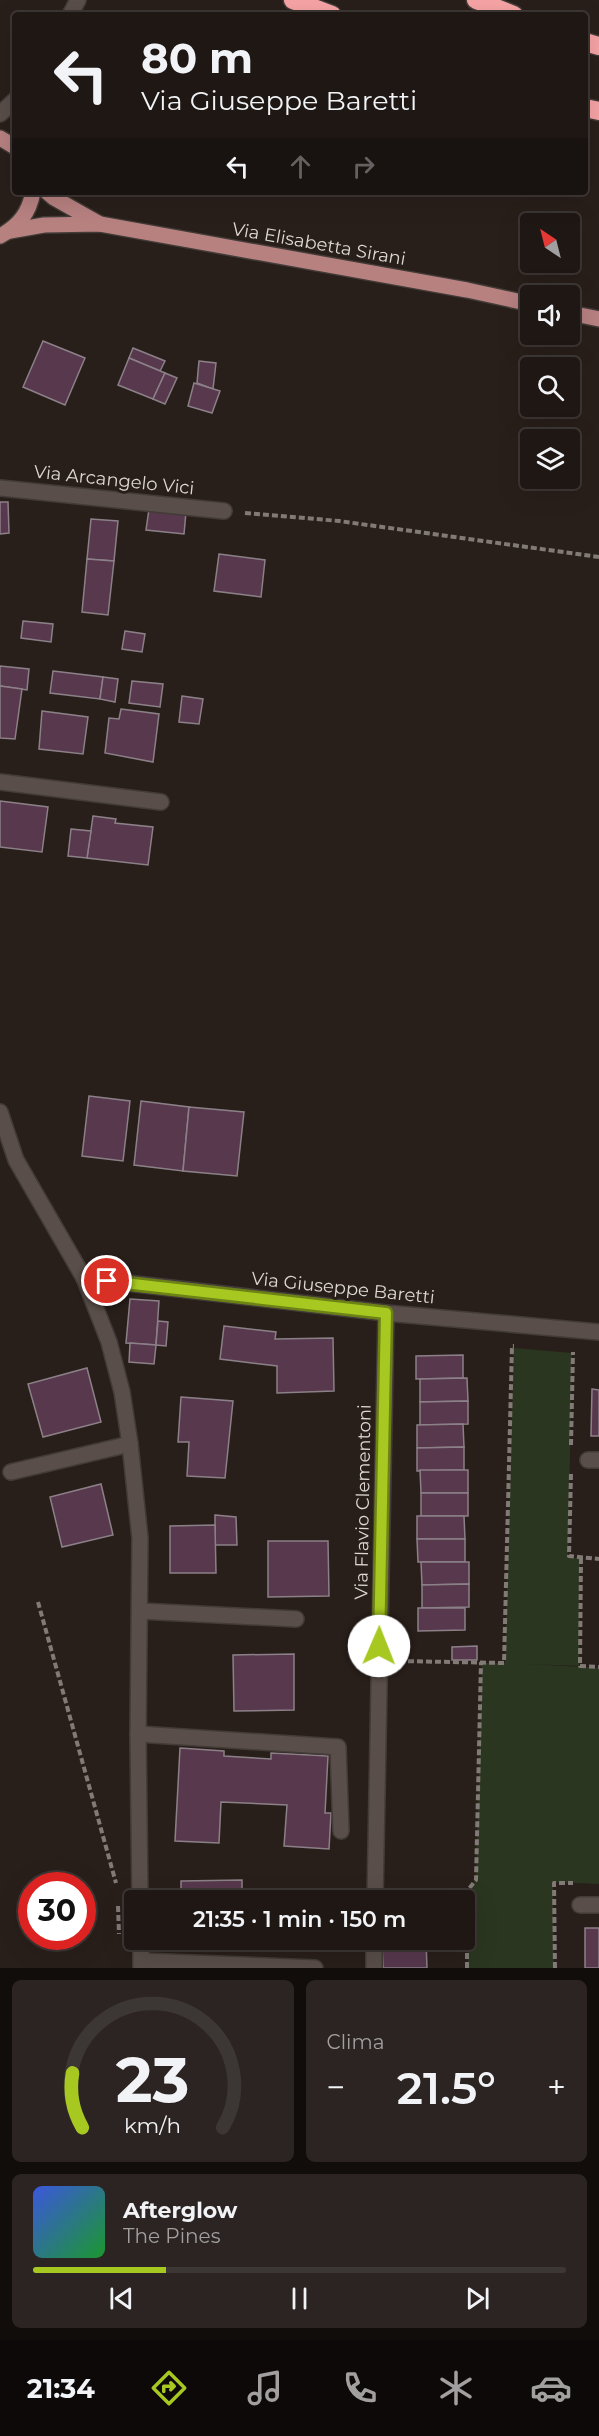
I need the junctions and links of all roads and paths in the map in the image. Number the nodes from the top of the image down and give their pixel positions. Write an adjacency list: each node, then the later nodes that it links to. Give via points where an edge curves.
1 (293, 0): 3 (highway)
2 (476, 0): 4 (highway)
3 (324, 12)
4 (506, 12)
5 (12, 103): 6 (street)
6 (0, 114)
7 (32, 195): 10 (main road, via 21,220)
8 (50, 195): 9 (main road, Via Elisabetta Sirani)
9 (100, 224): 10 (main road, Via Elisabetta Sirani, via 44,225); 11 (main road, Via Elisabetta Sirani)
10 (5, 233)
11 (520, 302)
12 (580, 315): 13 (main road)
13 (599, 319)
14 (0, 488): 15 (street, Via Arcangelo Vici)
15 (224, 511): 16 (path, via 339,521)
16 (599, 558)
17 (0, 782): 18 (street)
18 (161, 802)
19 (0, 1112): 21 (street)
20 (0, 1157): 21 (street)
21 (16, 1160): 22 (street)
22 (84, 1278): 23 (street, Via Giuseppe Baretti); 29 (street, via 109,1342)
23 (386, 1313): 24 (street, Via Giuseppe Baretti); 45 (street, Via Flavio Clementoni)
24 (599, 1332)
25 (500, 1345): 26 (path)
26 (512, 1346): 27 (path); 39 (path, via 504,1663)
27 (522, 1347)
28 (563, 1351): 30 (path, via 574,1352)
29 (130, 1444): 32 (street); 36 (street, via 140,1538)
30 (571, 1454)
31 (571, 1465): 33 (path, via 568,1556)
32 (11, 1472)
33 (580, 1558): 34 (path); 40 (path, via 580,1666)
34 (599, 1559)
35 (38, 1602): 43 (path)
36 (140, 1611): 37 (street); 41 (street)
37 (296, 1619)
38 (395, 1661): 39 (path)
39 (481, 1662): 54 (path, via 476,1880 467,1891)
40 (599, 1667)
41 (138, 1734): 42 (street, via 338,1747); 44 (street)
42 (342, 1831)
43 (117, 1886)
44 (140, 1890)
45 (375, 1890)
46 (117, 1897): 49 (path)
47 (580, 1905): 48 (street)
48 (599, 1905)
49 (119, 1942)
50 (374, 1950): 53 (street)
51 (141, 1965): 52 (street)
52 (315, 1968)
53 (374, 1968)
54 (467, 1968)

